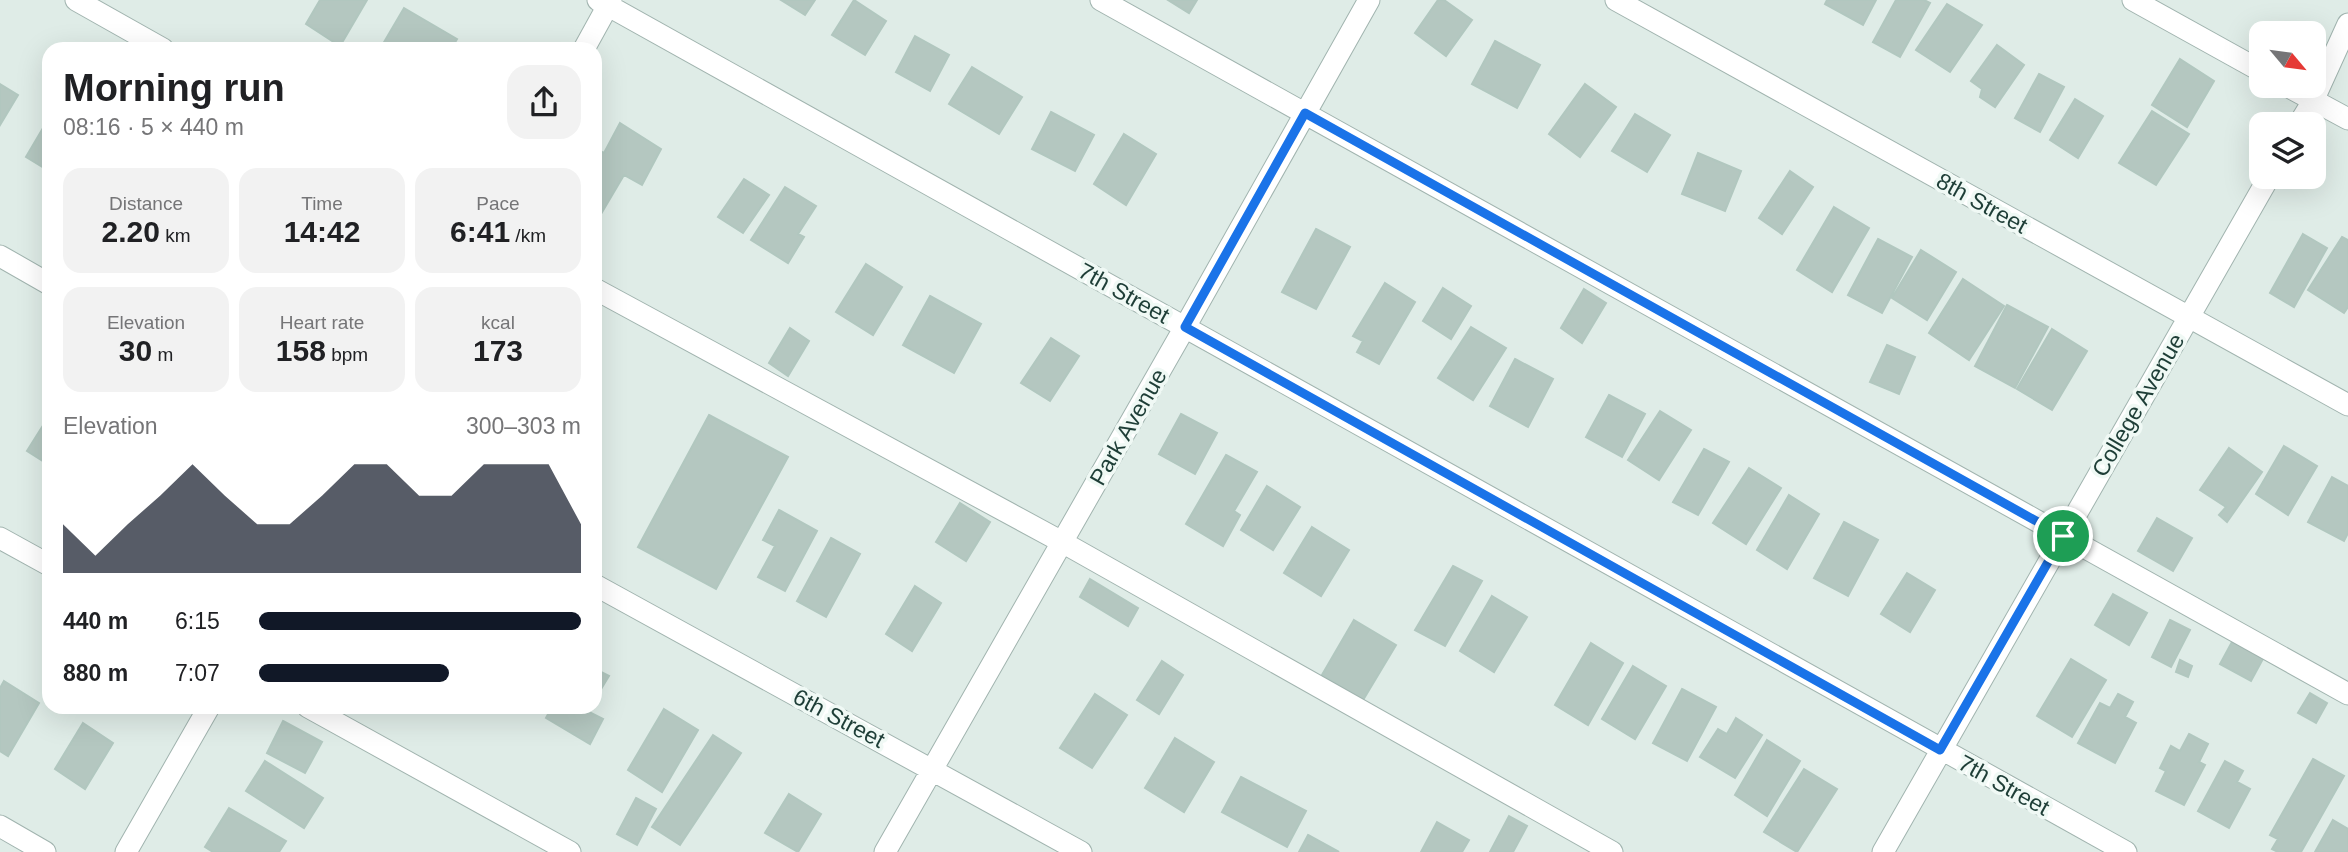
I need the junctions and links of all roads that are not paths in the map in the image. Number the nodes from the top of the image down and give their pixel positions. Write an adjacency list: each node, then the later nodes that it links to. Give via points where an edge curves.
1 (76, 0): 8 (street)
2 (1101, 0): 14 (street)
3 (1368, 0): 14 (street, Park Avenue)
4 (1616, 0): 20 (street, 8th Street)
5 (2133, 0): 10 (street)
6 (606, 2): 9 (street); 21 (street, 7th Street)
7 (2348, 24): 12 (street)
8 (151, 42)
9 (587, 42)
10 (2249, 65)
11 (2309, 98): 12 (street)
12 (2313, 100): 13 (street); 15 (street)
13 (2306, 112)
14 (1305, 113): 21 (street, Park Avenue); 23 (street)
15 (2348, 119)
16 (2262, 189): 20 (street, College Avenue)
17 (0, 256): 18 (street)
18 (42, 280)
19 (602, 293): 25 (street)
20 (2189, 317): 22 (street, 8th Street); 23 (street, College Avenue)
21 (1185, 327): 25 (street, Park Avenue); 31 (street, 7th Street)
22 (2348, 405)
23 (2063, 536): 28 (street); 31 (street, College Avenue)
24 (0, 538): 26 (street)
25 (1062, 542): 32 (street, Park Avenue); 39 (street)
26 (42, 561)
27 (602, 589): 32 (street, 6th Street)
28 (2348, 694)
29 (205, 714): 35 (street)
30 (321, 714): 36 (street)
31 (1940, 750): 40 (street, College Avenue); 41 (street, 7th Street)
32 (932, 768): 37 (street, Park Avenue); 38 (street, 6th Street)
33 (0, 826): 34 (street)
34 (45, 852)
35 (125, 852)
36 (570, 852)
37 (885, 852)
38 (1082, 852)
39 (1612, 852)
40 (1883, 852)
41 (2126, 852)

